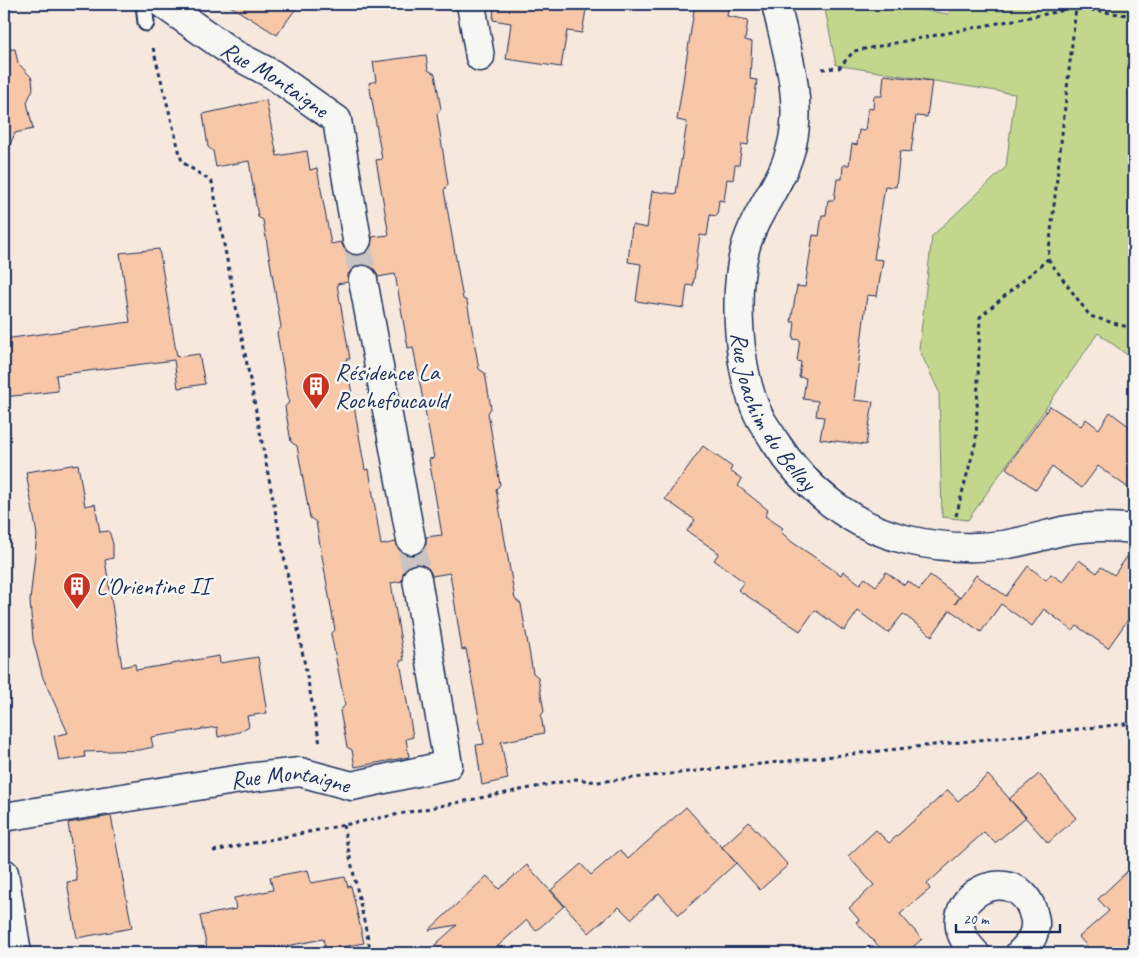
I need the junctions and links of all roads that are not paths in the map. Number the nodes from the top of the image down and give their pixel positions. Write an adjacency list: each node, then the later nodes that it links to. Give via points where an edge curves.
1 (144, 4): 4 (lane)
2 (471, 4): 5 (street)
3 (776, 4): 8 (street, Rue Joachim du Bellay, via 792,71 796,113 793,143 782,176 758,217 745,248 738,287 744,367 758,414 790,464 825,500 861,523 908,540 949,546 1003,545 1065,531 1106,526)
4 (155, 13): 6 (street, Rue Montaigne, via 272,74 337,120)
5 (480, 57)
6 (358, 240)
7 (363, 280): 9 (street)
8 (1134, 529)
9 (411, 540)
10 (417, 579): 11 (street, Rue Montaigne, via 448,765 352,786 300,772 247,778)
11 (4, 817)
12 (4, 873): 13 (street)
13 (17, 953)
14 (975, 953): 15 (street, via 961,932 963,908 980,889 992,885 1016,890 1032,908 1034,932)
15 (1020, 953)

